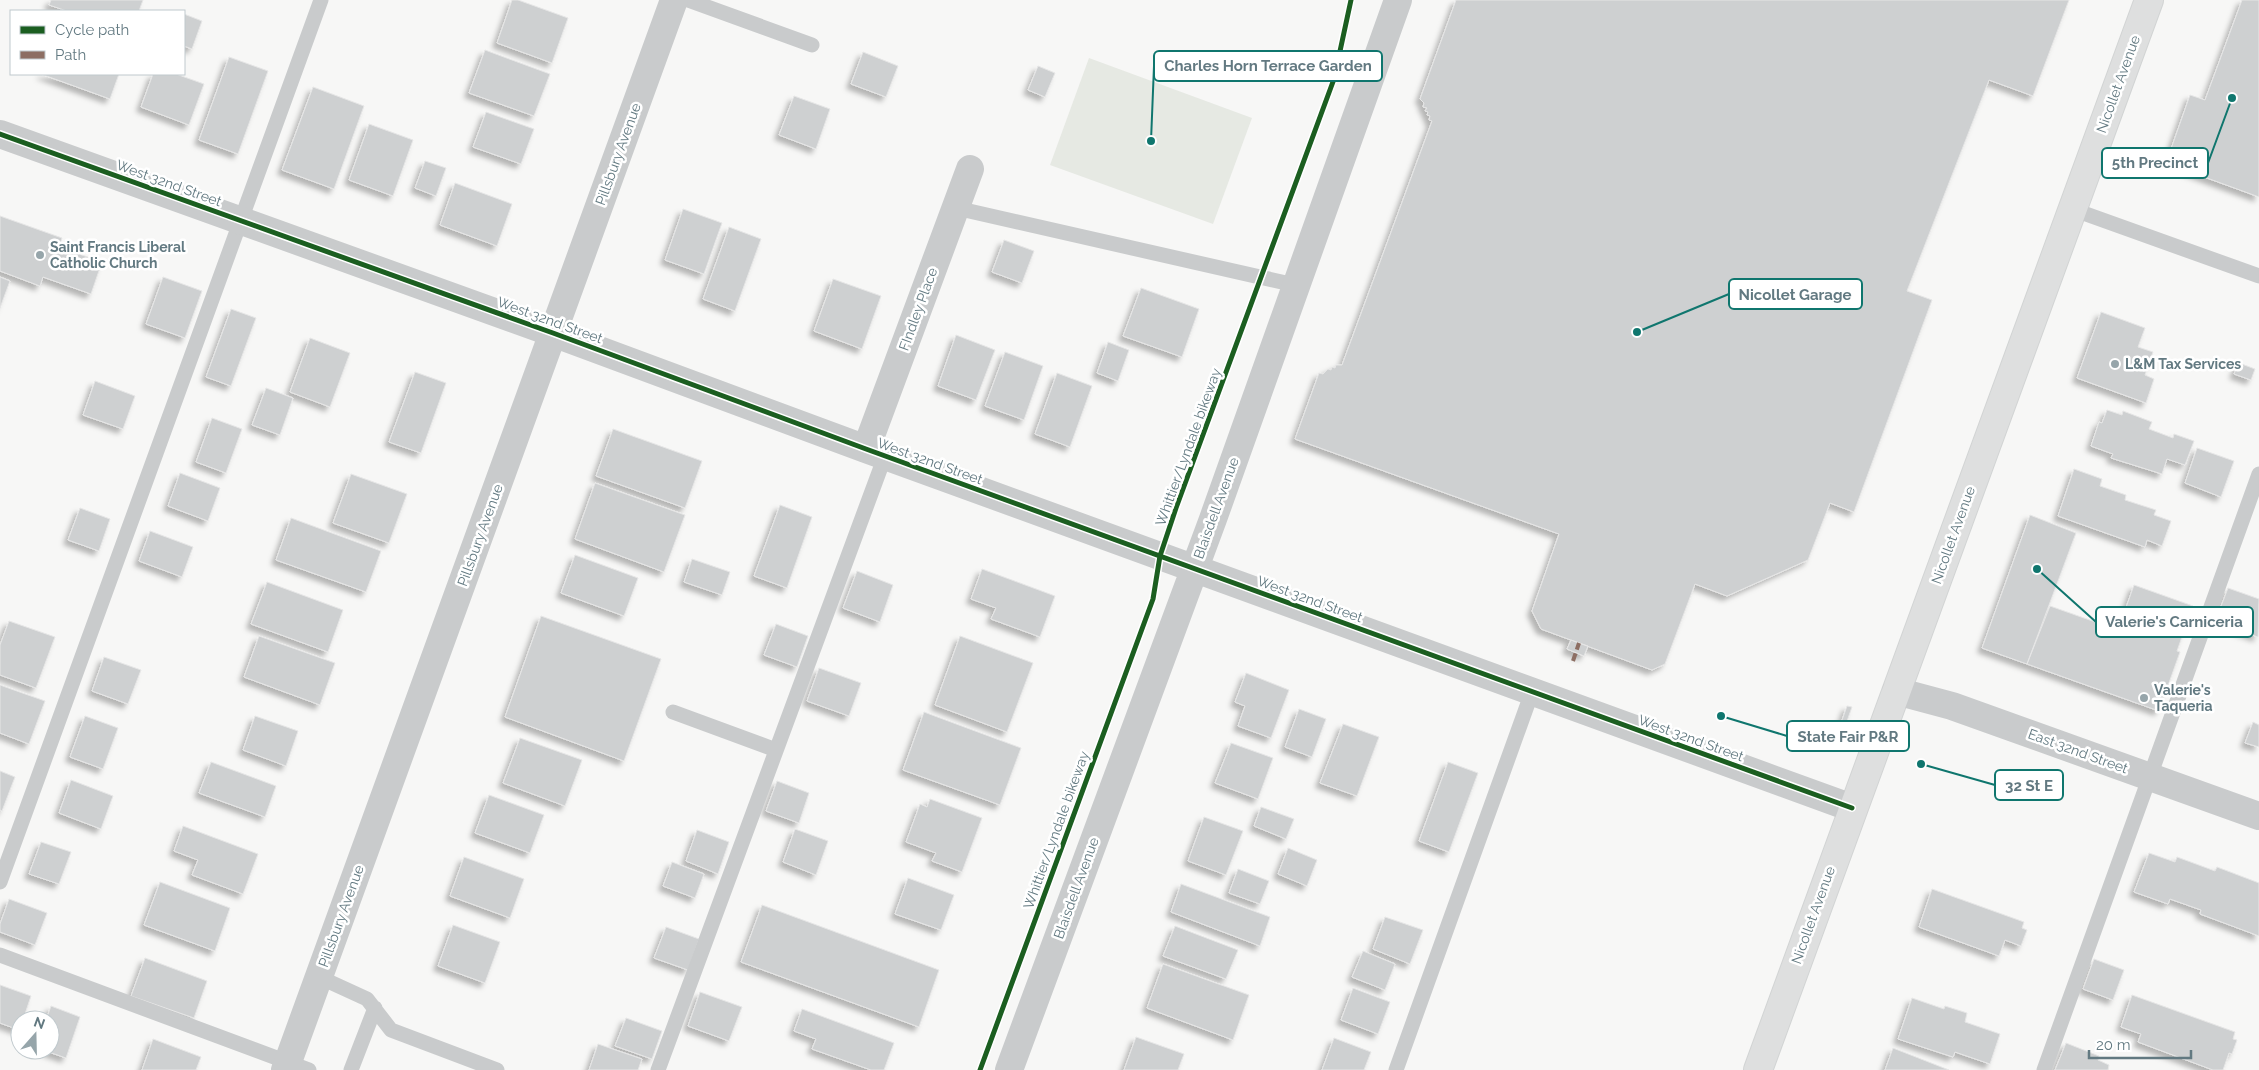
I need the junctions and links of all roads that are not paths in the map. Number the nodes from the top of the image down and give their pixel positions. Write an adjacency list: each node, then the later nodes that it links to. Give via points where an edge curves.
1 (321, 0): 11 (lane)
2 (674, 0): 14 (street, Pillsbury Avenue)
3 (688, 0): 6 (lane)
4 (1398, 0): 13 (street, Blaisdell Avenue)
5 (2149, 0): 10 (main road, Nicollet Avenue)
6 (812, 44)
7 (0, 134): 11 (street, West 32nd Street)
8 (970, 169): 9 (street, FIndley Place)
9 (956, 208): 13 (lane); 15 (street, FIndley Place)
10 (2072, 209): 12 (lane); 18 (main road, Nicollet Avenue)
11 (241, 222): 14 (street, West 32nd Street); 25 (lane)
12 (2259, 276)
13 (1295, 285): 17 (street, Blaisdell Avenue)
14 (553, 333): 15 (street, West 32nd Street); 27 (street, Pillsbury Avenue)
15 (876, 453): 17 (street, West 32nd Street); 21 (lane)
16 (2259, 474): 22 (lane)
17 (1194, 568): 19 (street, West 32nd Street); 33 (street, Blaisdell Avenue)
18 (1896, 691): 22 (street, East 32nd Street, via 1952,706); 23 (main road, Nicollet Avenue)
19 (1532, 692): 23 (street, West 32nd Street); 34 (lane)
20 (673, 712): 21 (lane)
21 (776, 750): 32 (lane)
22 (2151, 777): 24 (street, East 32nd Street); 36 (lane)
23 (1852, 808): 35 (main road, Nicollet Avenue)
24 (2259, 816)
25 (0, 882)
26 (0, 955): 29 (lane)
27 (319, 977): 28 (lane, via 368,998); 29 (street, Pillsbury Avenue)
28 (375, 1008): 30 (lane); 31 (lane, via 391,1030)
29 (294, 1067)
30 (351, 1070)
31 (497, 1070)
32 (658, 1070)
33 (1009, 1070)
34 (1396, 1070)
35 (1758, 1070)
36 (2044, 1070)

